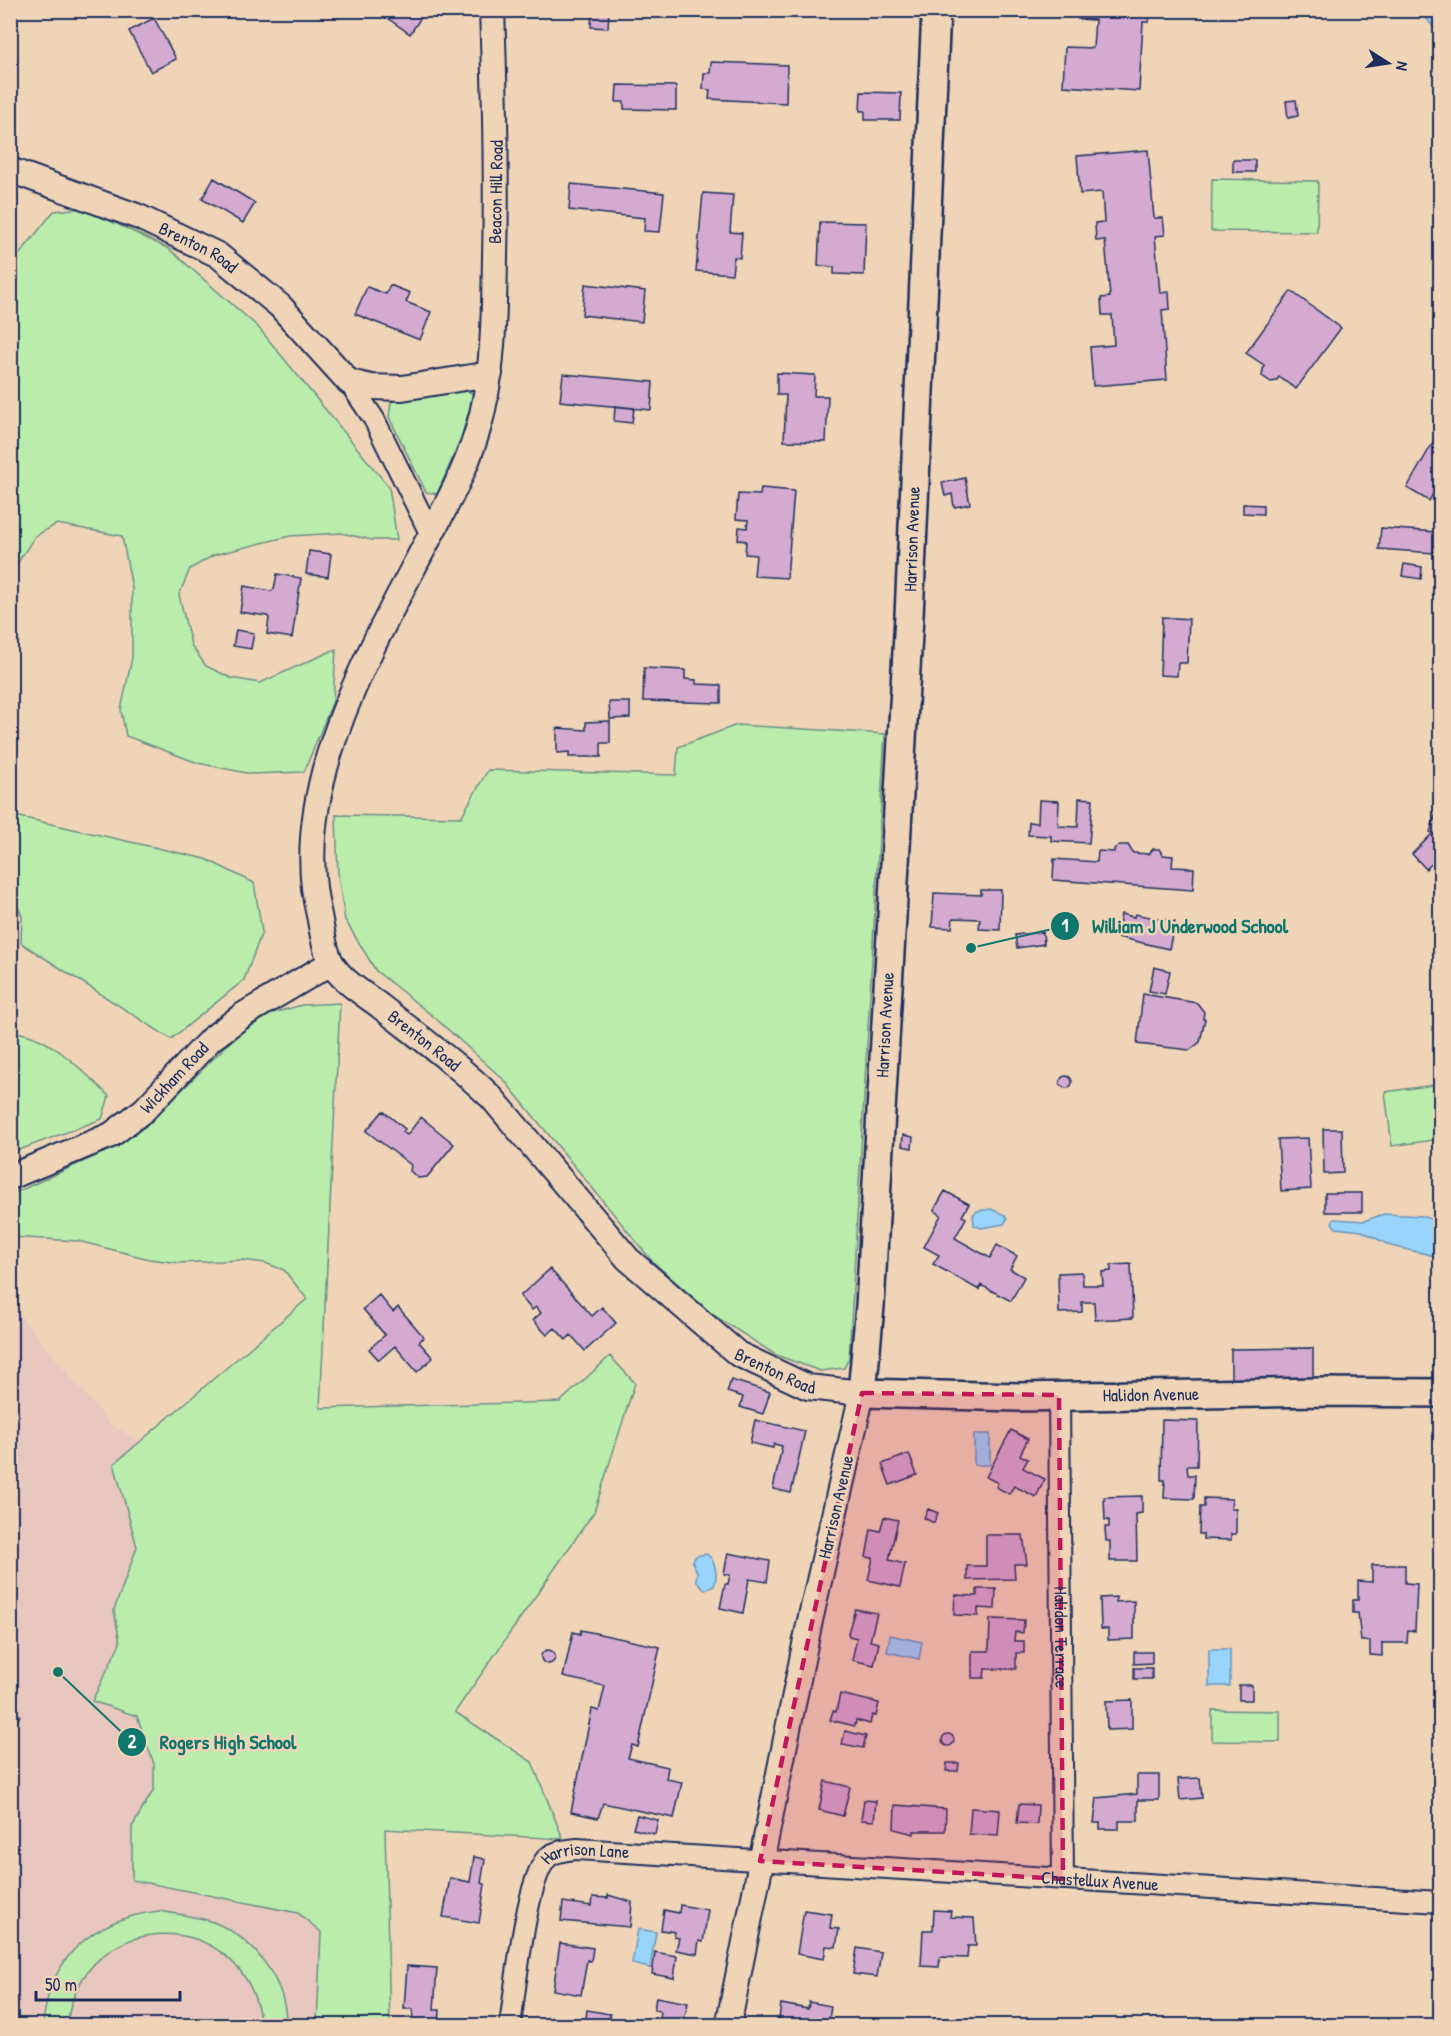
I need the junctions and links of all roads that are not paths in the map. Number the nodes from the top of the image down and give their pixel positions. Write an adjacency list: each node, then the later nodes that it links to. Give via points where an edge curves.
1 (492, 10): 4 (street, Beacon Hill Road, via 498,157)
2 (936, 10): 9 (main road, Harrison Avenue, via 909,616)
3 (10, 170): 5 (street, Brenton Road, via 139,217 218,255 280,306)
4 (490, 374): 5 (street, via 402,388); 6 (street, via 468,460)
5 (349, 382): 6 (street, Brenton Road, via 374,419)
6 (430, 535): 7 (street, via 346,709 312,825 311,886)
7 (331, 963): 8 (street, Wickham Road, via 243,1015 211,1039 144,1110 111,1135); 9 (street, Brenton Road, via 360,991 468,1074 628,1259 738,1354 808,1387)
8 (10, 1177)
9 (862, 1393): 11 (main road, Halidon Avenue); 12 (street, Harrison Avenue)
10 (1440, 1393): 11 (main road, Halidon Avenue)
11 (1059, 1395): 13 (street, Halidon Terrace)
12 (760, 1862): 13 (street, Chastellux Avenue); 15 (street, Harrison Lane, via 577,1848 548,1857 535,1881); 16 (street, Harrison Avenue)
13 (1063, 1879): 14 (street, Chastellux Avenue)
14 (1440, 1902)
15 (510, 2025)
16 (728, 2025)

